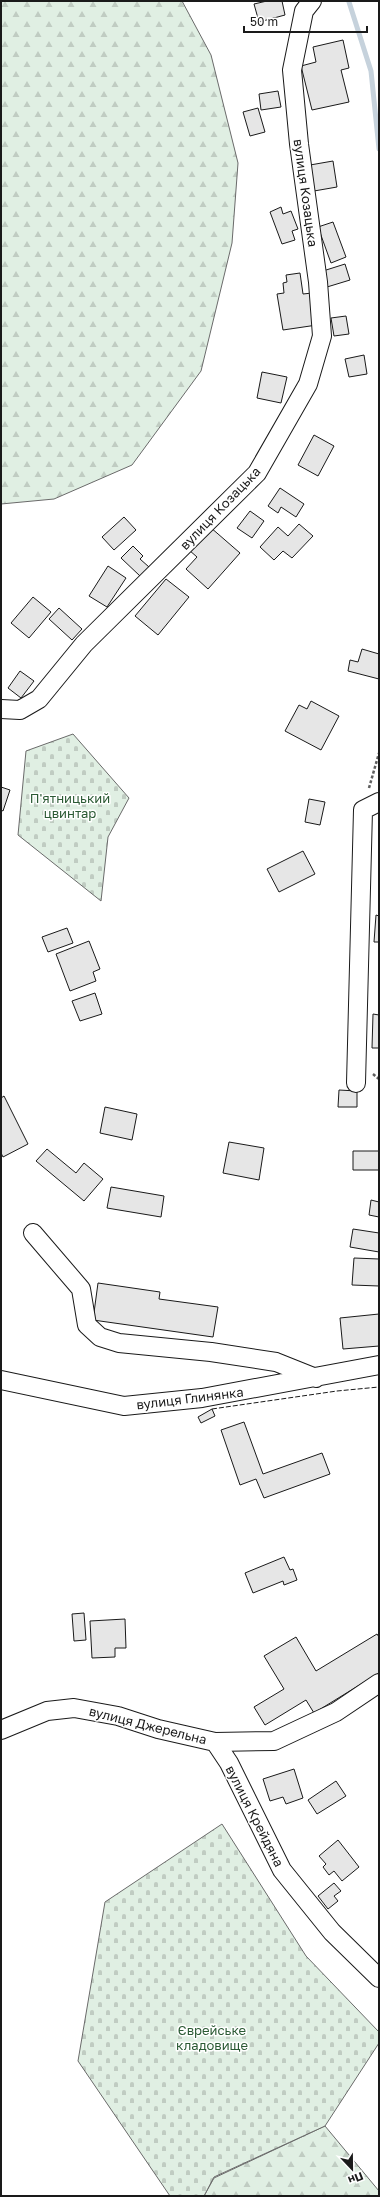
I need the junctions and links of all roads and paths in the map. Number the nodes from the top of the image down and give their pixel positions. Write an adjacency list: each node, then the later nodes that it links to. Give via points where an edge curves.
1 (312, 1): 2 (street, вулиця Козацька, via 304,11 292,70 299,144 318,282 322,336 308,384 257,473 84,644 39,699 20,710)
2 (1, 709)
3 (379, 753): 5 (path)
4 (379, 802): 5 (street)
5 (363, 810): 6 (street)
6 (356, 1083)
7 (33, 1233): 9 (street, via 81,1289 87,1325 100,1337 119,1343 211,1352 276,1362)
8 (379, 1365): 9 (street, вулиця Глинянка)
9 (316, 1378): 10 (street, вулиця Глинянка, via 202,1398 124,1406)
10 (1, 1380)
11 (379, 1683): 13 (street, вулиця Джерельна, via 336,1712 274,1741)
12 (1, 1730): 13 (street, вулиця Джерельна, via 47,1711 74,1708 118,1716 158,1729)
13 (215, 1742): 14 (street, вулиця Крейдяна, via 282,1870 332,1932)
14 (379, 1978)

